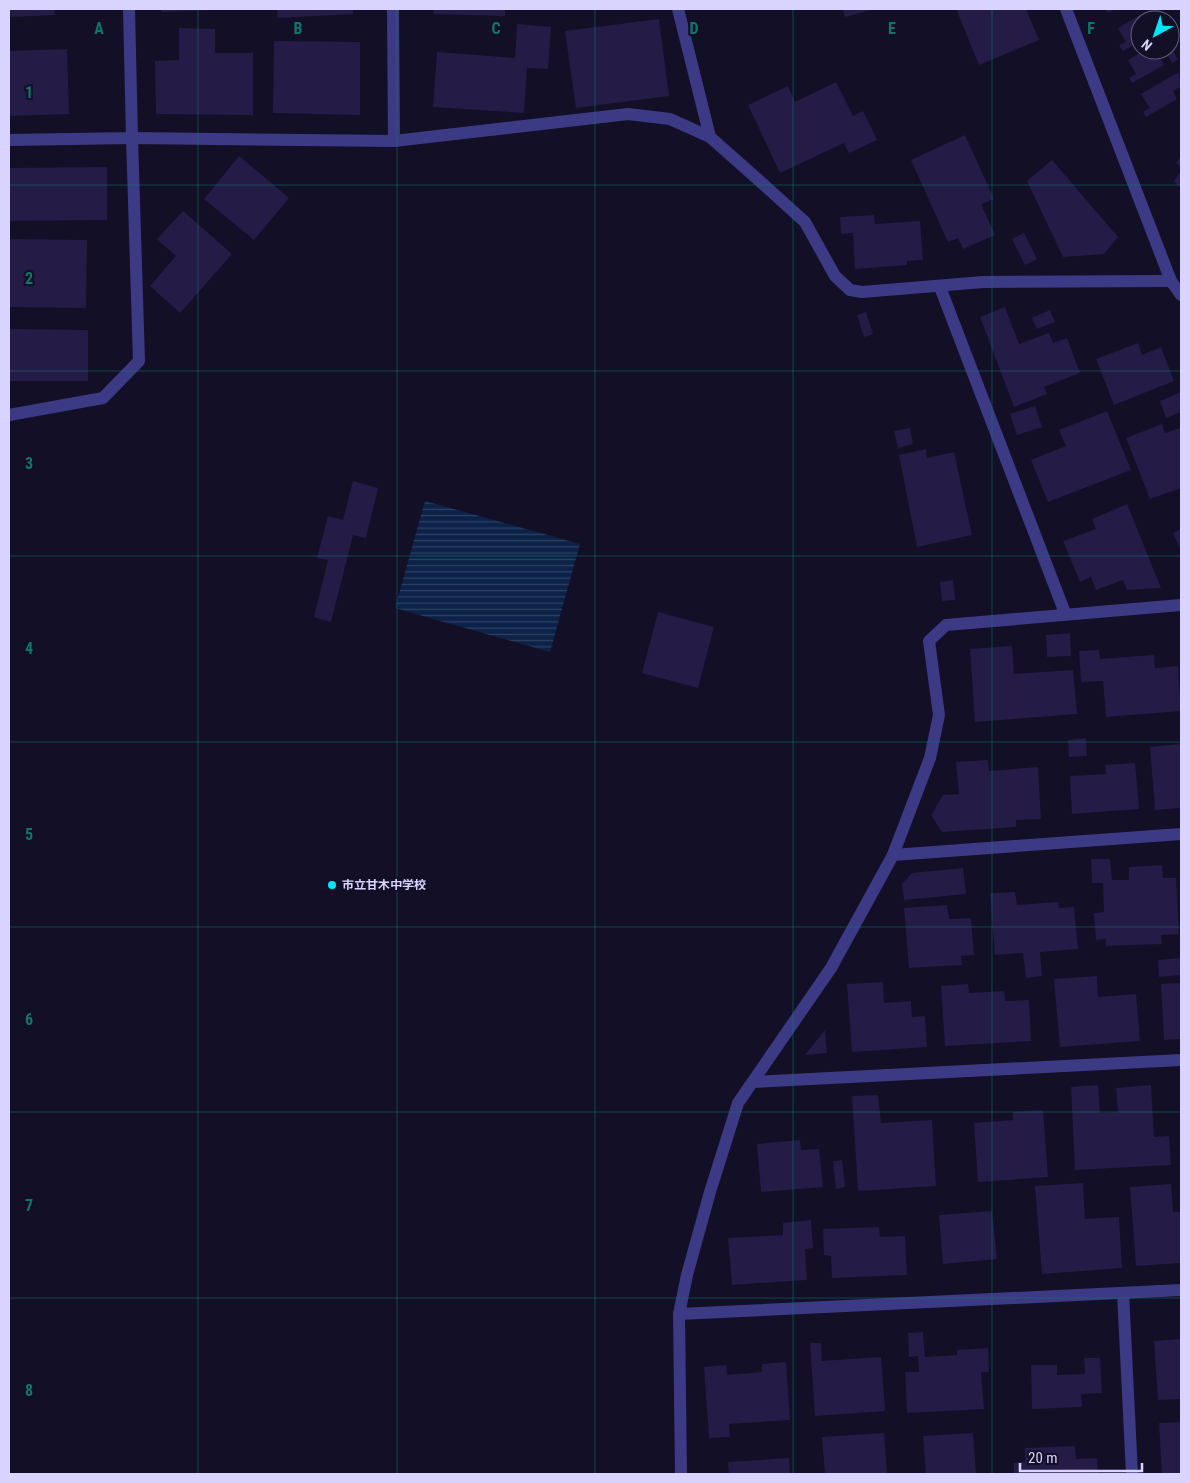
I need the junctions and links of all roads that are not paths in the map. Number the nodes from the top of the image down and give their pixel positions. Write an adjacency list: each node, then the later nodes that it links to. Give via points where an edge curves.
1 (129, 9): 5 (street)
2 (393, 9): 8 (street)
3 (678, 9): 6 (street)
4 (1066, 9): 9 (street)
5 (132, 138): 7 (street); 8 (street); 12 (street, via 139,361 102,398)
6 (710, 138): 8 (street, via 670,119 628,114); 10 (street, via 805,222 835,276 850,290)
7 (9, 140)
8 (394, 141)
9 (1171, 281): 10 (street, via 983,282); 11 (street)
10 (940, 287): 14 (street)
11 (1181, 295)
12 (9, 415)
13 (1181, 605): 14 (street)
14 (1066, 613): 16 (street, via 946,625 929,641 939,715 930,758)
15 (1181, 834): 16 (street)
16 (893, 855): 18 (street, via 831,968)
17 (1181, 1060): 18 (street)
18 (753, 1082): 21 (street, via 738,1102 708,1201)
19 (1181, 1290): 20 (street)
20 (1122, 1293): 21 (street); 23 (street)
21 (680, 1314): 22 (street)
22 (681, 1474)
23 (1132, 1474)

